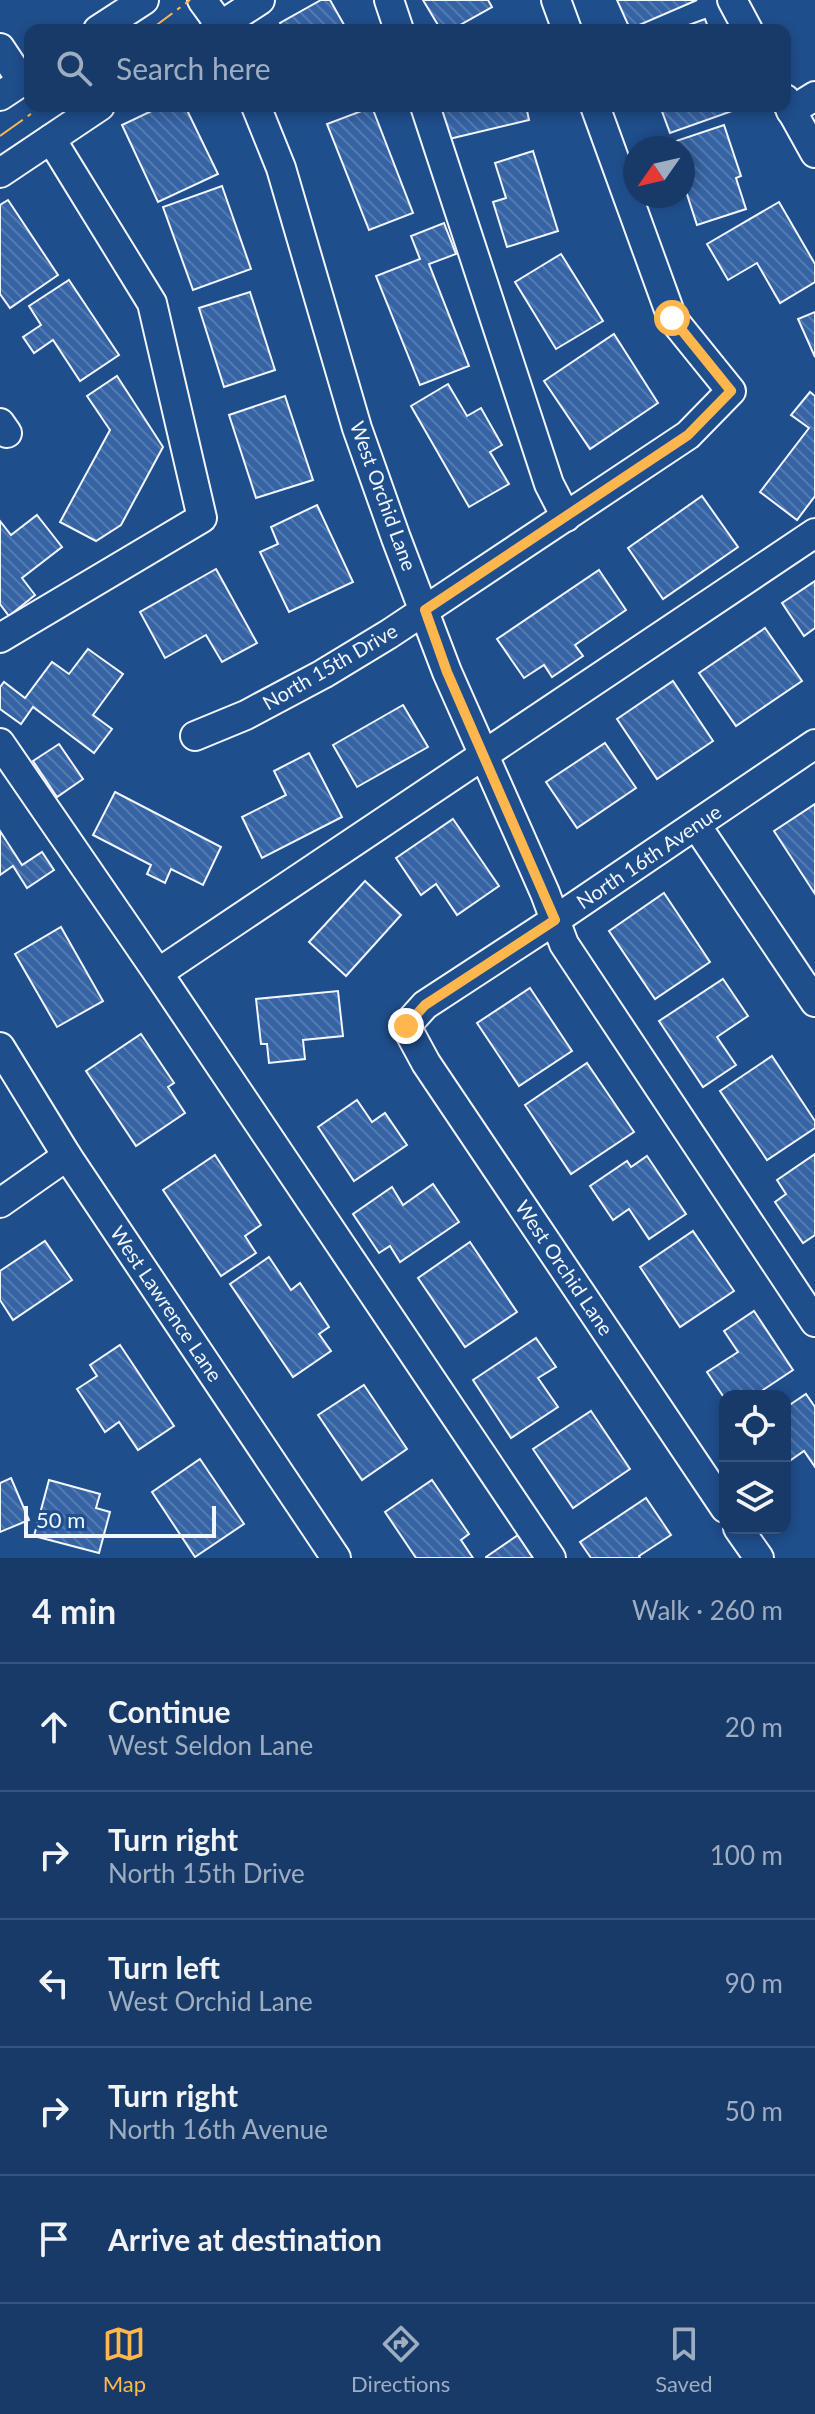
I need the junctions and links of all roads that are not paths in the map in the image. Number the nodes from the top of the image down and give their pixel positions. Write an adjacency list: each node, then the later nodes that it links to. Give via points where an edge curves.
1 (144, 0): 7 (street)
2 (202, 0): 8 (street)
3 (260, 0): 9 (street)
4 (389, 0): 10 (street)
5 (556, 0): 11 (street)
6 (732, 0): 12 (street)
7 (107, 24)
8 (214, 24)
9 (224, 24)
10 (397, 24)
11 (565, 24)
12 (745, 24)
13 (0, 48): 14 (street)
14 (17, 84)
15 (797, 102): 21 (street)
16 (91, 112): 20 (street)
17 (258, 112): 25 (street, West Orchid Lane, via 281,168 357,428)
18 (427, 112): 23 (street, via 549,484)
19 (597, 112): 23 (street, North 15th Drive, via 672,318 731,391 688,435)
20 (51, 139): 22 (street); 26 (street, via 152,303 202,518)
21 (815, 153)
22 (0, 173)
23 (566, 517): 25 (street, North 15th Drive)
24 (815, 533): 30 (street)
25 (425, 610): 27 (street, North 15th Drive, via 323,674); 30 (street, West Orchid Lane)
26 (0, 638)
27 (195, 736)
28 (0, 743): 33 (street)
29 (815, 744): 31 (street, North 16th Avenue)
30 (483, 757): 32 (street, West Orchid Lane); 33 (street)
31 (696, 825): 32 (street, North 16th Avenue); 34 (street)
32 (555, 920): 35 (street, North 16th Avenue, via 425,1005); 39 (street, West Orchid Lane, via 564,944)
33 (158, 973): 43 (street)
34 (815, 1002)
35 (406, 1026): 40 (street, West Orchid Lane)
36 (0, 1047): 37 (street, West Lawrence Lane)
37 (67, 1156): 38 (street); 42 (street, West Lawrence Lane)
38 (0, 1203)
39 (815, 1322)
40 (719, 1499)
41 (742, 1534): 44 (street)
42 (336, 1558)
43 (551, 1558)
44 (759, 1558)

